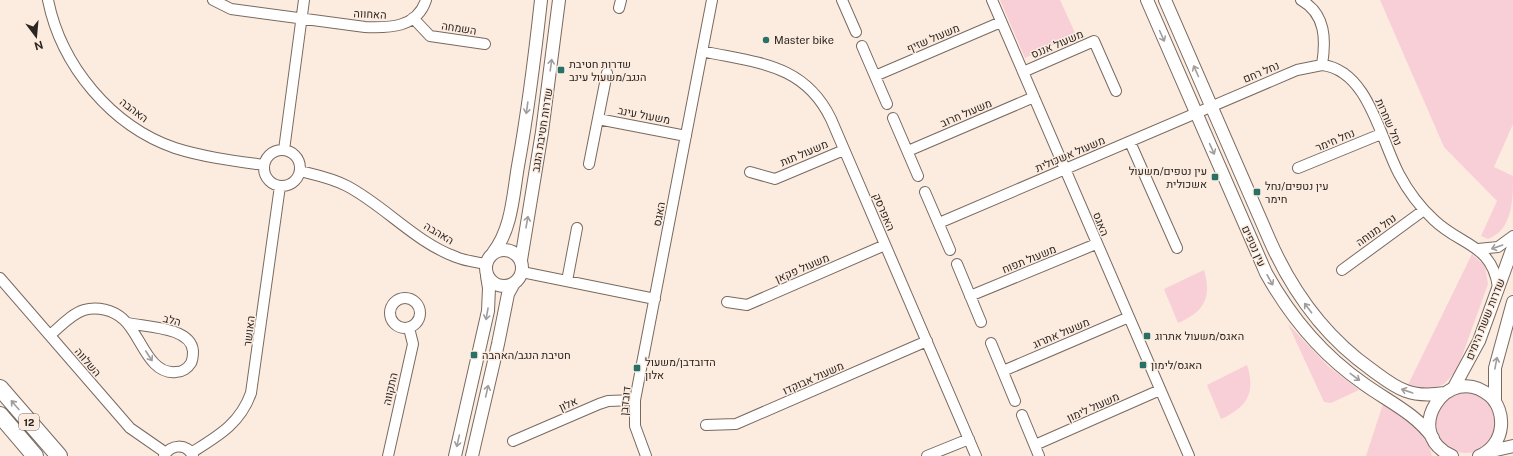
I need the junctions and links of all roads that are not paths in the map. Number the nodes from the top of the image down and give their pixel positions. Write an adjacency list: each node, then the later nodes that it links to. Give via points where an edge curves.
1 (48, 0): 38 (street, האהבה, via 59,36 71,62 95,94 121,117 149,137 175,148)
2 (213, 0): 14 (street, האחווה, via 231,9)
3 (304, 0): 14 (street)
4 (426, 0): 13 (street, האחווה)
5 (541, 0): 56 (street, שדרות חטיבת הנגב, one-way to 56, via 525,128 510,212 504,235)
6 (559, 0): 58 (street, שדרות חטיבת הנגב, one-way to 6)
7 (712, 0): 19 (street, האגס)
8 (844, 0): 16 (street)
9 (992, 0): 15 (street, האגס)
10 (1147, 0): 28 (street, עין נטפים, one-way to 28)
11 (1165, 0): 27 (street, עין נטפים, one-way to 11)
12 (1301, 0): 20 (street, via 1317,13 1322,26)
13 (413, 18): 14 (street, האחווה, via 403,25 387,28); 17 (street, השמחה, via 430,36)
14 (302, 19): 34 (street)
15 (1001, 22): 21 (street, האגס); 23 (street, משעול שזיף)
16 (856, 32)
17 (485, 44)
18 (862, 46): 23 (street)
19 (702, 51): 32 (street, האגס); 35 (street, האפרסק, via 779,69 800,79 822,103)
20 (1322, 65): 27 (street, נחל רחם, via 1297,70); 31 (street, נחל שחרות, via 1343,71 1354,81 1364,94)
21 (1023, 72): 24 (street, משעול אננס, via 1094,41); 25 (street, האגס)
22 (606, 73): 30 (street)
23 (875, 76): 26 (street)
24 (1116, 91)
25 (1034, 97): 36 (street, משעול חרוב); 40 (street, האגס)
26 (887, 104)
27 (1211, 107): 28 (street, משעול אשכולית); 79 (street, עין נטפים, one-way to 27, via 1422,394 1397,387 1350,353 1311,313 1279,261)
28 (1196, 113): 33 (street, משעול אשכולית); 89 (street, עין נטפים, one-way to 89, via 1266,273 1289,312 1331,358 1364,384 1415,417)
29 (894, 118): 36 (street)
30 (598, 119): 32 (street, משעול עינב); 37 (street)
31 (1381, 134): 39 (street, נחל חימר); 46 (street, נחל שחרות, via 1405,185)
32 (686, 136): 66 (street, האגס)
33 (1130, 142): 40 (street, משעול אשכולית); 53 (street)
34 (284, 150): 38 (street, via 277,150 271,154); 41 (street, via 296,156 300,163)
35 (844, 150): 42 (street, משעול תות, via 775,179); 51 (street, האפרסק)
36 (908, 151): 43 (street)
37 (589, 164)
38 (264, 165): 44 (street, via 268,179)
39 (1298, 168)
40 (1065, 170): 47 (street, משעול אשכולית); 50 (street, האגס)
41 (300, 171): 44 (street, via 294,182); 59 (street, האהבה, via 345,185 368,198 440,249)
42 (750, 172)
43 (918, 176)
44 (280, 186): 93 (street, האושר, via 251,393 246,409 222,434)
45 (925, 192): 47 (street)
46 (1424, 210): 54 (street, נחל שחרות, via 1446,230); 60 (street, נחל מנוחה)
47 (939, 223): 55 (street)
48 (577, 228): 62 (street)
49 (1513, 236): 54 (street, one-way to 54, via 1498,247)
50 (1096, 244): 65 (street, משעול תפוח); 69 (street, האגס)
51 (885, 245): 67 (street, משעול פקאן, via 747,304); 74 (street, האפרסק)
52 (1513, 247): 64 (street, שדרות ששת הימים)
53 (1177, 248)
54 (1478, 249): 64 (street, נחל שחרות, via 1492,265)
55 (950, 250)
56 (494, 253): 58 (street, via 510,251); 59 (street)
57 (956, 264): 65 (street)
58 (521, 266): 62 (street); 63 (street)
59 (486, 270): 63 (street, via 493,282 500,286); 98 (street, one-way to 98, via 489,288 488,311)
60 (1342, 270)
61 (0, 278): 73 (street, השלווה)
62 (567, 281): 66 (street)
63 (514, 283): 99 (street, one-way to 63, via 508,294)
64 (1498, 287): 79 (street, שדרות ששת הימים, via 1476,347)
65 (970, 296): 70 (street)
66 (655, 299): 80 (street, דובדבן)
67 (727, 302)
68 (1513, 302): 82 (street, שדרות ששת הימים, one-way to 68, via 1495,368)
69 (1129, 317): 76 (street, משעול אתרוג); 78 (street, האגס)
70 (981, 322)
71 (128, 323): 71 (street, הלב, one-way to 71, via 160,369 180,372 191,364 192,347 185,336); 73 (street, הלב, via 108,310 91,308 82,310)
72 (409, 328): 97 (street, התקווה, via 413,344)
73 (50, 335): 92 (street, השלווה, via 130,428)
74 (927, 341): 86 (street, משעול אבוקדו, via 736,424); 87 (street, האפרסק)
75 (991, 343): 76 (street)
76 (1003, 372): 81 (street)
77 (0, 388): 96 (highway, 12, one-way to 77)
78 (1160, 390): 90 (street, משעול לימון); 104 (street, האגס)
79 (1449, 391): 82 (street, עין נטפים, via 1467,386 1478,389 1488,394); 89 (street, שדרות ששת הימים, via 1434,405 1430,416)
80 (636, 400): 88 (street, אלון, via 608,400); 100 (street, דובדבן, via 635,426)
81 (1015, 401)
82 (1498, 407): 85 (street); 94 (street, שדרות ששת הימים, via 1502,424 1500,435 1494,445)
83 (0, 415): 95 (highway, 12)
84 (1022, 415): 90 (street)
85 (1513, 420)
86 (706, 425)
87 (968, 439): 101 (street); 102 (street, האפרסק)
88 (513, 441)
89 (1434, 441): 105 (street); 106 (street, עין נטפים)
90 (1035, 445): 103 (street)
91 (1513, 446): 94 (street)
92 (165, 455): 93 (street, via 174,447 180,446)
93 (192, 455)
94 (1481, 455)
95 (35, 456)
96 (59, 456)
97 (388, 456)
98 (455, 456)
99 (472, 456)
100 (646, 456)
101 (927, 456)
102 (976, 456)
103 (1039, 456)
104 (1189, 456)
105 (1437, 456)
106 (1452, 456)

